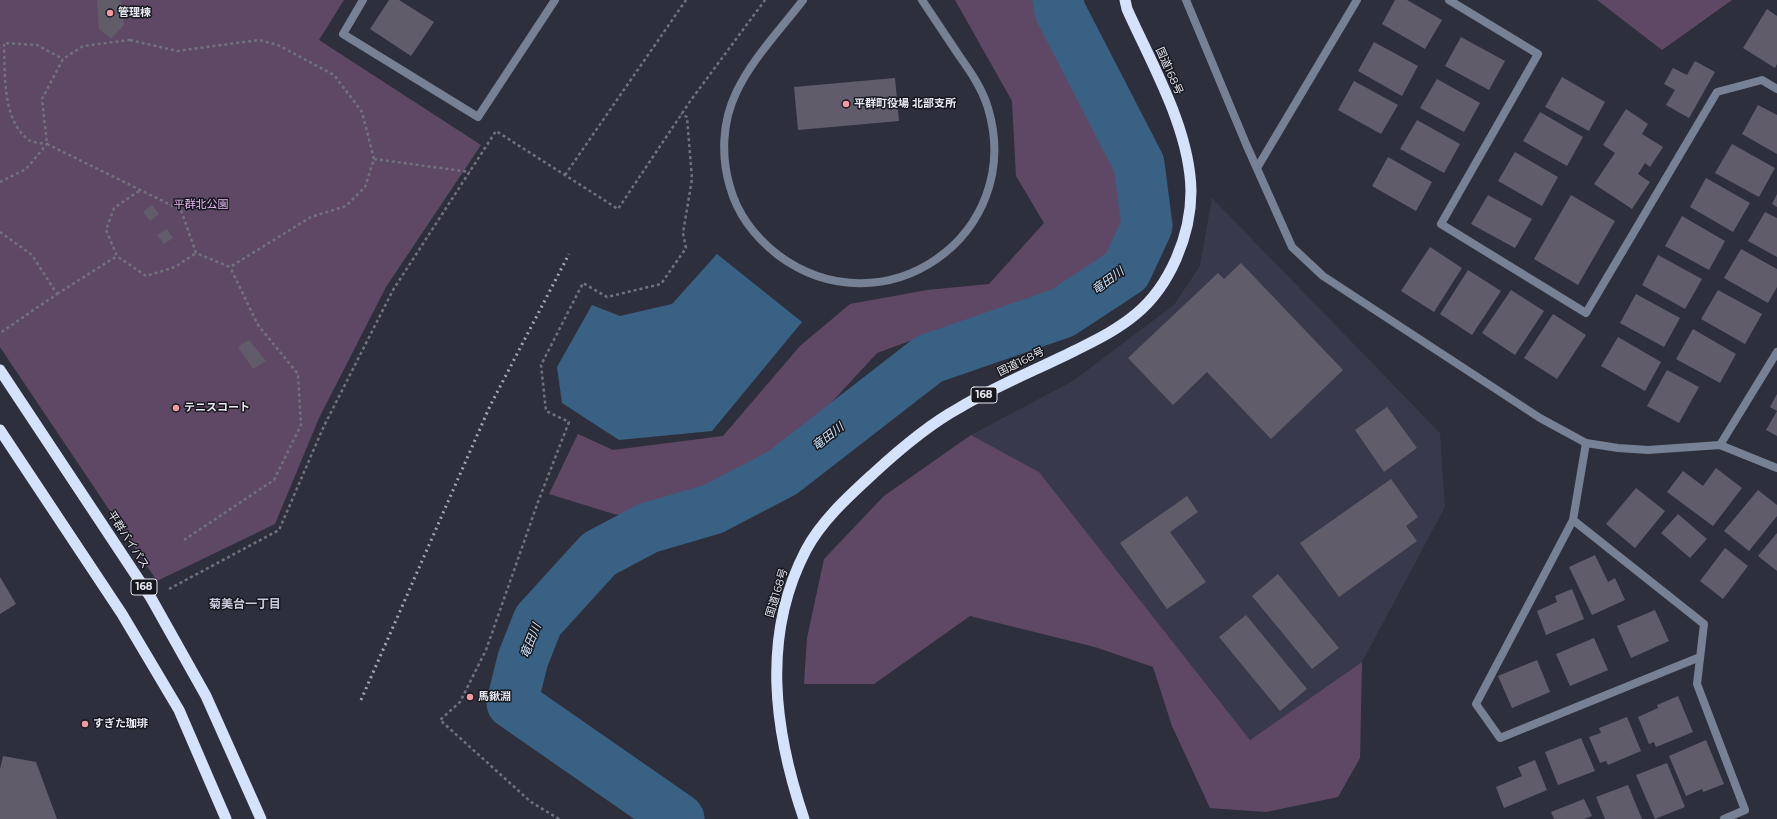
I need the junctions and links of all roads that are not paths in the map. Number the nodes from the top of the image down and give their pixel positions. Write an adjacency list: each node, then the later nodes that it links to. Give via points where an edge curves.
1 (363, 0): 2 (street, via 343,34 478,118)
2 (555, 0)
3 (803, 0): 4 (street, via 748,71 735,94 724,139 728,180 744,221 774,252 793,266 817,277 863,284 888,281 915,271 956,245 985,203 993,174 993,129 980,86)
4 (922, 0)
5 (1125, 0): 21 (highway, 国道168号 / 168, via 1171,106 1186,148 1191,191 1188,219 1175,261 1159,289 1138,313 1111,332 959,408 918,435 846,499 806,549 777,638 775,666 780,725 794,789)
6 (1186, 0): 10 (street)
7 (1357, 0): 10 (street)
8 (1449, 0): 9 (street, via 1538,54 1441,224 1586,313 1717,92 1762,80)
9 (1777, 89)
10 (1256, 168): 14 (street, via 1292,247 1323,276 1540,418)
11 (1777, 352): 15 (street)
12 (0, 370): 20 (highway, 平群バイパス / 168, via 151,598 206,696)
13 (0, 430): 19 (highway, via 122,614 175,703)
14 (1586, 443): 15 (street, via 1648,450); 17 (street)
15 (1720, 445): 16 (street)
16 (1777, 468)
17 (1573, 520): 18 (street, via 1704,624); 18 (street, via 1476,704 1500,738)
18 (1700, 657): 22 (street, via 1697,684 1745,810)
19 (226, 819)
20 (261, 819)
21 (804, 819)
22 (1724, 819)

